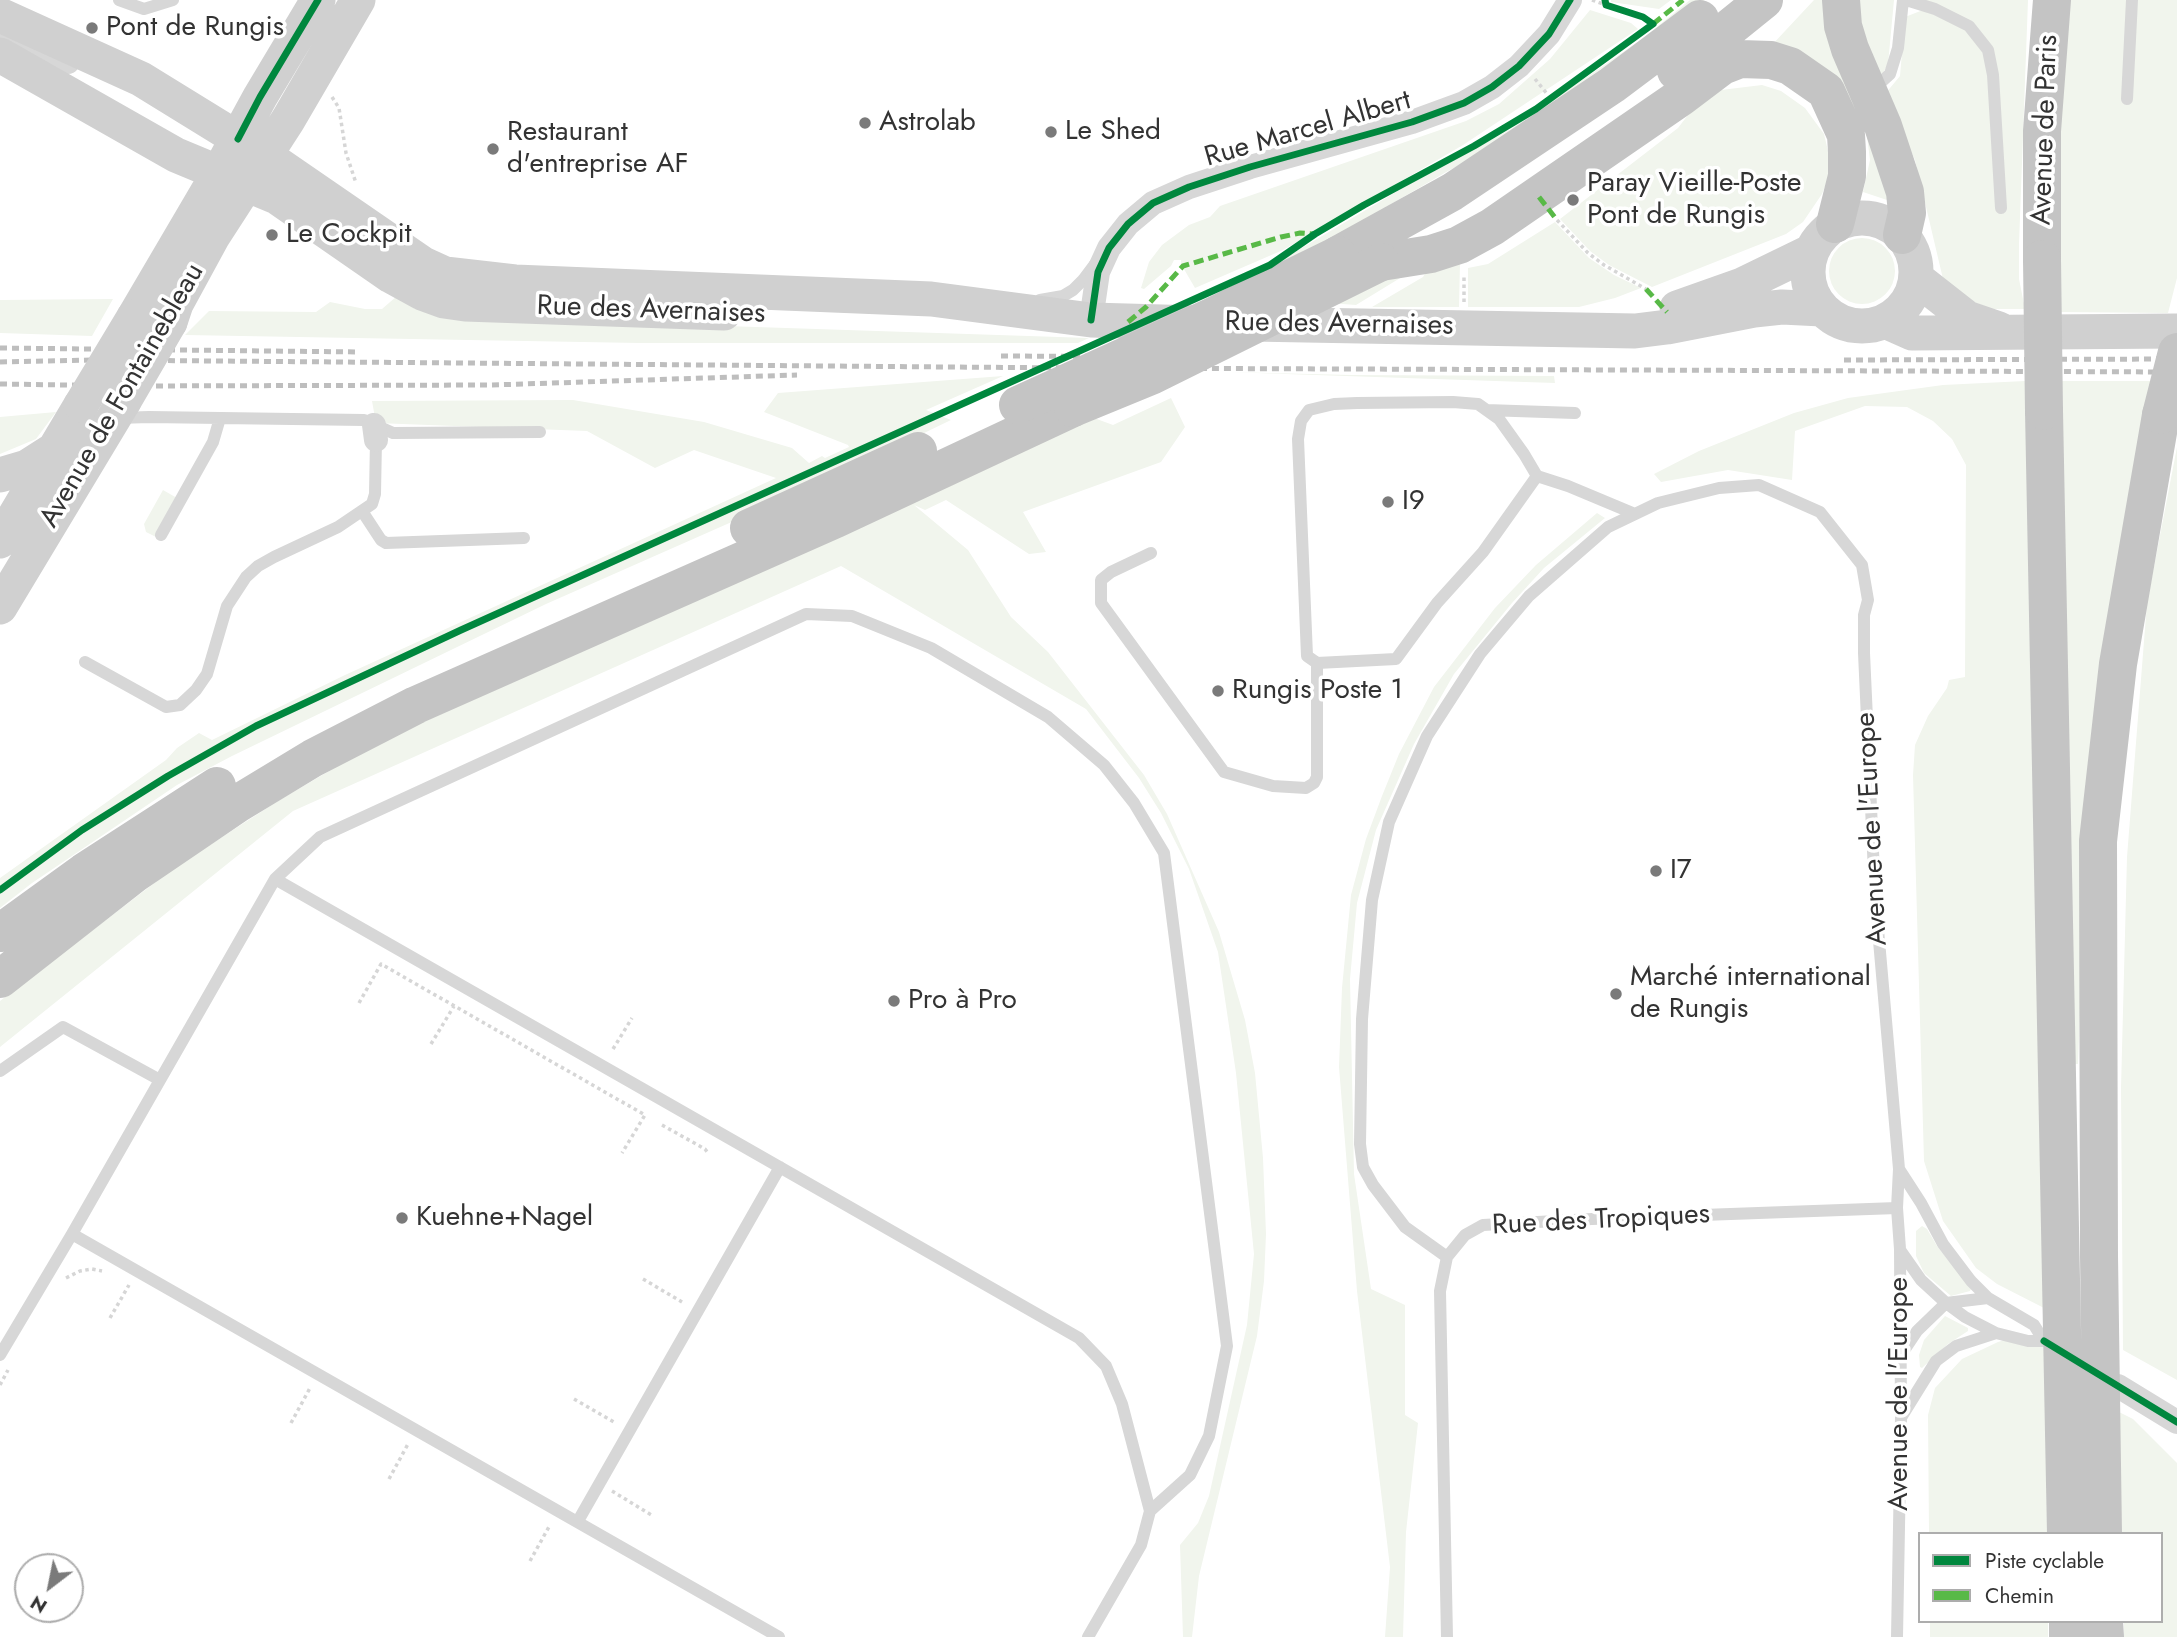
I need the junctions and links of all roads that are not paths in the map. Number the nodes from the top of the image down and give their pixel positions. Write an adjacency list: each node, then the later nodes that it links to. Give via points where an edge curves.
1 (119, 0): 12 (lane, via 144,9)
2 (173, 0): 12 (lane)
3 (318, 0): 19 (main road, via 260,97)
4 (358, 0): 19 (main road)
5 (1723, 0): 46 (highway, bridge, via 1612,85 1452,192 1338,255 1018,405)
6 (1764, 0): 25 (highway, via 1582,139)
7 (1841, 0): 17 (highway, via 1843,26)
8 (1905, 0): 17 (lane, via 1890,74 1879,84); 21 (lane, via 1969,26 1988,50)
9 (2052, 0): 75 (highway, Avenue de Paris, bridge, via 2042,131 2042,259)
10 (2132, 0): 18 (lane)
11 (1564, 2): 24 (street, Rue Marcel Albert, via 1549,34 1518,66 1464,103 1189,187 1153,203)
12 (155, 3)
13 (0, 15): 16 (main road, Rue des Avernaises)
14 (0, 44): 16 (street, via 5,41 61,61)
15 (0, 55): 20 (main road, Rue des Avernaises, via 129,130)
16 (141, 79): 19 (main road, Rue des Avernaises)
17 (1866, 86): 22 (highway, via 1905,192)
18 (2127, 99)
19 (252, 147): 20 (main road); 27 (main road, Rue des Avernaises, via 395,246 445,274 515,282)
20 (231, 179): 29 (main road, Rue des Avernaises, via 277,197 391,276 444,301 980,325); 35 (main road, Avenue de Fontainebleau, bridge, via 170,322); 41 (main road, bridge, via 134,317)
21 (2001, 208)
22 (1902, 234): 23 (main road, via 1870,218 1852,218); 26 (main road, via 1916,262)
23 (1824, 237): 25 (highway, via 1847,176 1846,135 1826,91 1790,66 1740,59 1721,66 1492,227 1431,254); 28 (main road, via 1808,265 1809,281); 31 (main road, Rue des Avernaises, via 1742,285 1667,312)
24 (1109, 248): 27 (lane, via 1073,290 1053,299); 29 (street, Rue Marcel Albert, via 1098,272)
25 (1381, 262): 46 (highway, bridge, via 1163,371)
26 (1916, 278): 30 (main road, via 1911,296); 33 (main road, via 1967,318)
27 (933, 300): 29 (main road, Rue des Avernaises)
28 (1822, 309): 30 (main road, via 1852,325); 31 (main road, Rue des Avernaises, via 1754,310 1635,331)
29 (1091, 320): 31 (main road, Rue des Avernaises)
30 (1885, 321): 33 (main road, via 1912,332)
31 (1587, 328)
32 (2177, 331): 33 (main road)
33 (2009, 332)
34 (2177, 352): 76 (highway, bridge, via 2161,415 2118,664 2098,841)
35 (119, 410): 38 (lane); 51 (main road, Avenue de Fontainebleau)
36 (1486, 410): 37 (lane); 43 (lane, via 1499,419); 53 (lane, via 1478,404 1453,402 1334,404 1309,410 1301,421 1307,656)
37 (1575, 413)
38 (220, 418): 40 (lane, via 364,420); 47 (lane, via 213,442)
39 (540, 432): 40 (lane)
40 (375, 433): 44 (lane, via 376,495)
41 (52, 451): 42 (main road, via 27,467); 48 (main road)
42 (0, 475)
43 (1537, 476): 45 (lane); 53 (lane, via 1483,552 1437,603 1396,659)
44 (362, 511): 49 (lane, via 386,543); 52 (lane, via 258,566 246,577 227,606 207,674 180,705 156,703)
45 (1635, 514): 60 (lane, Avenue de l'Europe, via 1706,491 1759,485 1820,512 1862,565 1868,600 1864,653 1875,895); 64 (lane, Avenue de l'Europe, via 1608,527 1529,596 1480,654 1427,736 1389,822 1372,900 1362,1019 1363,1167 1405,1227)
46 (773, 532): 55 (highway, via 588,600 329,722 149,829); 56 (highway, via 313,758 134,874)
47 (161, 535)
48 (1, 538): 51 (main road, via 15,554)
49 (524, 538)
50 (1151, 553): 53 (lane, via 1101,580 1101,603 1224,772 1273,786 1306,788 1314,782)
51 (4, 601)
52 (85, 663)
53 (1317, 663)
54 (275, 879): 58 (lane); 59 (lane); 73 (lane, via 320,837 806,614 852,616 931,648 1048,717 1104,765 1135,803 1164,853 1227,1346 1209,1436 1190,1475)
55 (0, 933)
56 (0, 979)
57 (0, 1071): 58 (lane, via 64,1027)
58 (160, 1080): 62 (lane)
59 (780, 1167): 73 (lane, via 1079,1338 1106,1366 1122,1404); 74 (lane)
60 (1899, 1169): 61 (lane, Avenue de l'Europe); 65 (lane, via 1943,1244 1970,1282)
61 (1897, 1208): 63 (lane, Avenue de l'Europe); 64 (lane, Rue des Tropiques, via 1483,1225 1465,1235)
62 (72, 1234): 68 (lane); 74 (lane)
63 (1900, 1250): 66 (lane, via 1921,1280); 69 (lane, Avenue de l'Europe)
64 (1447, 1257): 79 (lane, via 1440,1291 1440,1347)
65 (1988, 1298): 66 (lane); 67 (lane, via 2034,1325 2044,1341)
66 (1946, 1303): 67 (lane); 69 (lane, via 1917,1331)
67 (1996, 1333): 71 (lane, via 1956,1346 1936,1361)
68 (0, 1355)
69 (1901, 1355): 71 (lane, Avenue de l'Europe)
70 (2118, 1386): 72 (street)
71 (1901, 1417): 80 (lane, Avenue de l'Europe)
72 (2177, 1422)
73 (1150, 1511): 78 (lane, via 1142,1545)
74 (578, 1521): 77 (lane)
75 (2066, 1532)
76 (2103, 1532)
77 (779, 1637)
78 (1088, 1637)
79 (1447, 1637)
80 (1897, 1637)

